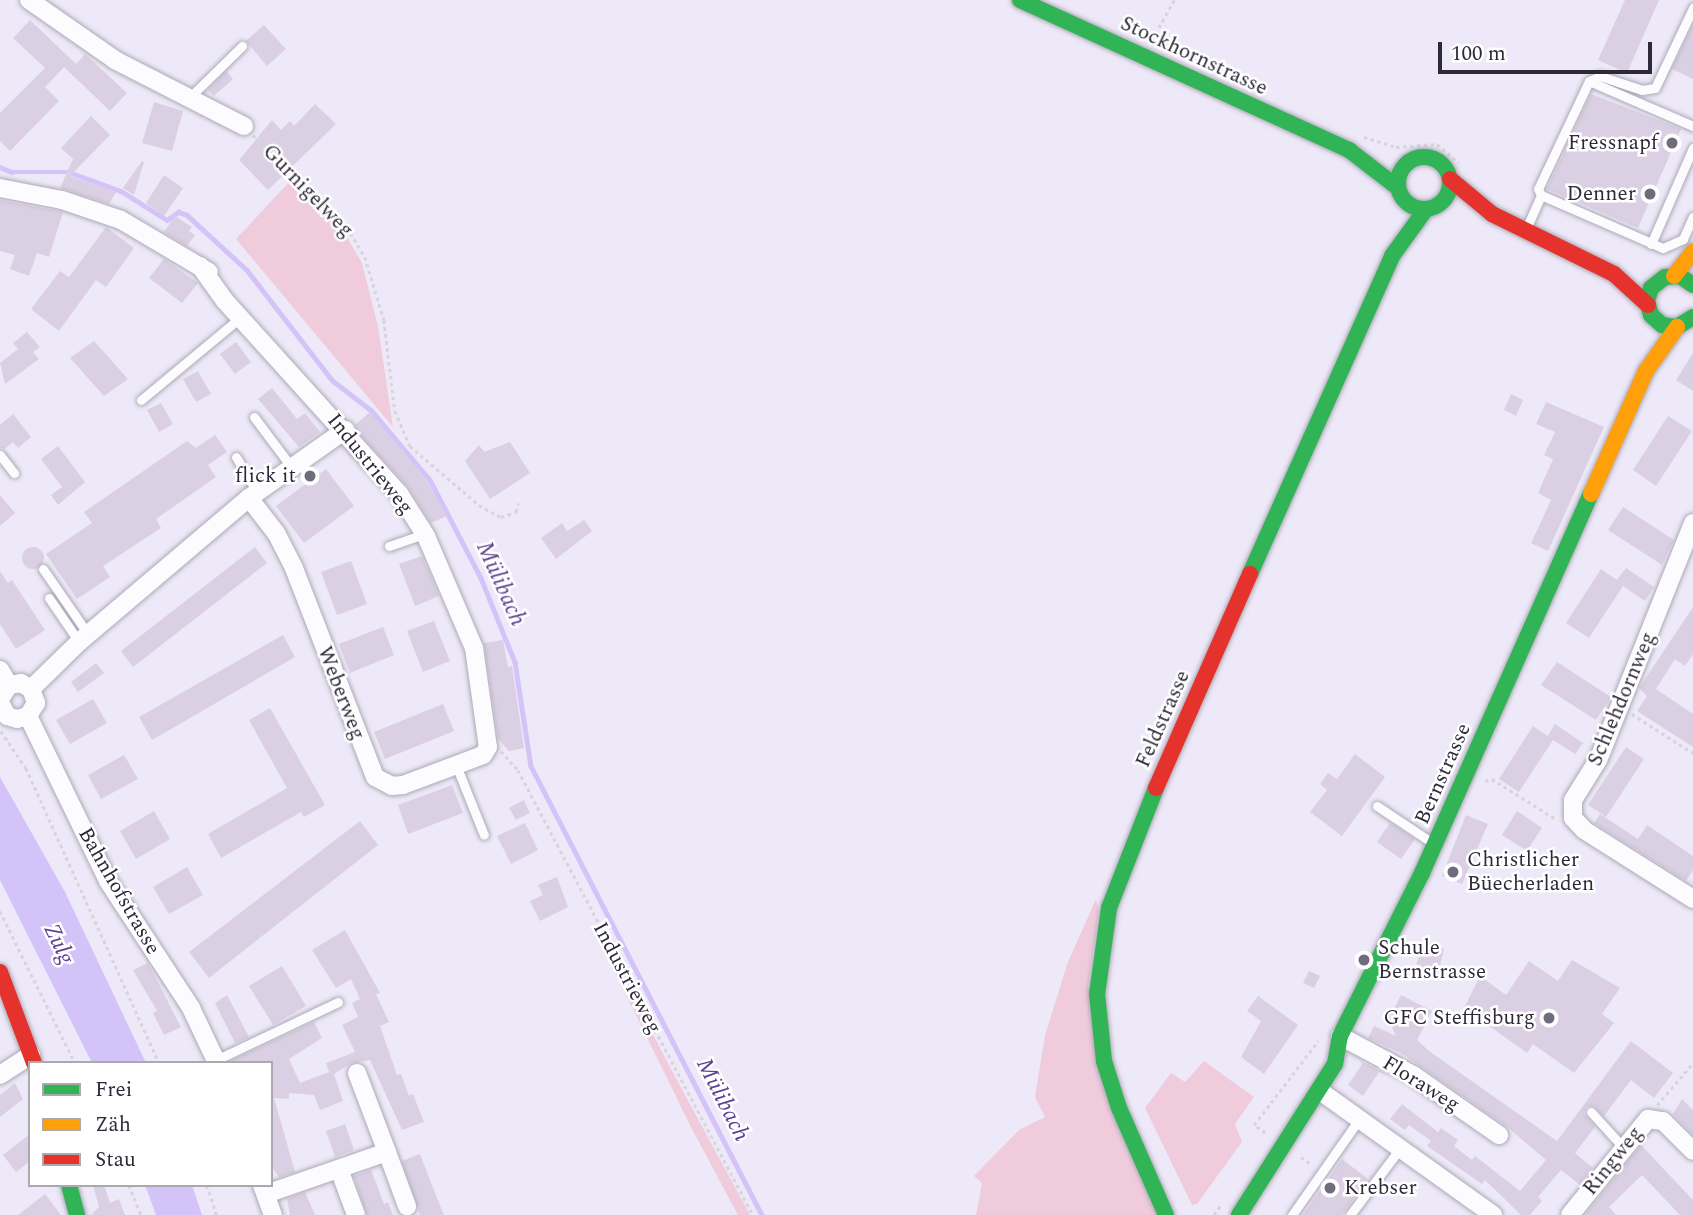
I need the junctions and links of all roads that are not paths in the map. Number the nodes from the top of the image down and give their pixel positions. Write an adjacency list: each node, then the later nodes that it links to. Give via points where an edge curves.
1 (29, 0): 6 (street, Gurnigelweg, via 115,60)
2 (1020, 0): 10 (main road, Stockhornstrasse)
3 (1693, 8): 5 (lane, via 1656,88 1642,90 1600,76)
4 (242, 46): 6 (lane)
5 (1589, 81): 7 (lane); 15 (lane, via 1538,189)
6 (190, 97): 8 (street, Gurnigelweg)
7 (1693, 126)
8 (244, 127)
9 (1693, 148): 20 (lane)
10 (1349, 150): 11 (main road, Stockhornstrasse); 14 (main road, Stockhornstrasse)
11 (1409, 161): 12 (main road, via 1436,160); 14 (main road, via 1400,172)
12 (1450, 179): 16 (main road, via 1448,194); 17 (main road)
13 (0, 188): 27 (street, Industrieweg, via 101,213 200,266)
14 (1399, 192): 16 (main road, via 1412,207); 22 (main road, Feldstrasse)
15 (1541, 195): 19 (lane); 20 (lane)
16 (1432, 207): 17 (main road); 22 (main road, Feldstrasse)
17 (1492, 214): 19 (main road)
18 (1693, 217): 20 (lane, via 1678,245 1663,248)
19 (1526, 229): 23 (main road)
20 (1651, 244)
21 (1693, 252): 24 (main road)
22 (1392, 256): 75 (main road, Feldstrasse, via 1143,817 1109,908 1097,994 1104,1061 1119,1108)
23 (1615, 274): 24 (main road); 26 (main road)
24 (1667, 277): 25 (main road); 26 (main road, via 1649,292)
25 (1693, 285)
26 (1649, 310): 28 (main road, via 1662,325); 29 (main road, Bernstrasse)
27 (241, 317): 30 (lane); 32 (street, Industrieweg)
28 (1687, 323): 29 (main road, Bernstrasse)
29 (1646, 371): 51 (main road, Bernstrasse)
30 (141, 400)
31 (254, 418): 35 (lane)
32 (345, 430): 35 (street); 39 (street, Industrieweg, via 400,495)
33 (0, 455): 36 (lane)
34 (236, 457): 37 (lane)
35 (293, 469): 37 (street)
36 (14, 472)
37 (253, 495): 43 (street); 48 (street, Weberweg, via 294,568 375,777 392,786 403,785)
38 (1693, 523): 52 (street, Schlehdornweg, via 1598,760 1573,800 1573,818 1584,830)
39 (424, 534): 40 (lane); 47 (street, Industrieweg, via 468,626)
40 (389, 546)
41 (43, 569): 43 (lane)
42 (49, 598): 43 (lane)
43 (83, 638): 44 (street)
44 (31, 689): 45 (street, via 21,683); 46 (street, via 36,703)
45 (2, 703): 46 (street)
46 (28, 716): 57 (street, Bahnhofstrasse, via 108,881 191,1008)
47 (488, 747): 48 (street, Weberweg, via 483,755)
48 (456, 765): 50 (lane)
49 (1377, 806): 51 (lane)
50 (484, 835)
51 (1434, 844): 55 (main road, Bernstrasse)
52 (1693, 898)
53 (0, 972): 56 (main road)
54 (338, 1002): 57 (lane)
55 (1333, 1037): 60 (main road, Bernstrasse, via 1338,1056); 63 (street, Floraweg, via 1413,1076); 76 (main road)
56 (32, 1059): 59 (street)
57 (216, 1061)
58 (358, 1073): 67 (street)
59 (0, 1075)
60 (1320, 1091): 62 (street); 77 (main road, Bernstrasse)
61 (1591, 1112): 65 (lane)
62 (1360, 1118): 64 (street); 78 (lane)
63 (1499, 1135)
64 (1401, 1147): 79 (lane); 80 (street)
65 (1623, 1147): 66 (street, Ringweg, via 1641,1124 1663,1121); 81 (street, Ringweg)
66 (1693, 1151)
67 (387, 1152): 68 (street); 71 (street)
68 (339, 1169): 70 (street); 74 (street)
69 (70, 1187): 72 (main road)
70 (264, 1190): 73 (street)
71 (407, 1206)
72 (77, 1215)
73 (273, 1215)
74 (356, 1215)
75 (1166, 1215)
76 (1221, 1215)
77 (1239, 1215)
78 (1292, 1215)
79 (1350, 1215)
80 (1493, 1215)
81 (1570, 1215)

